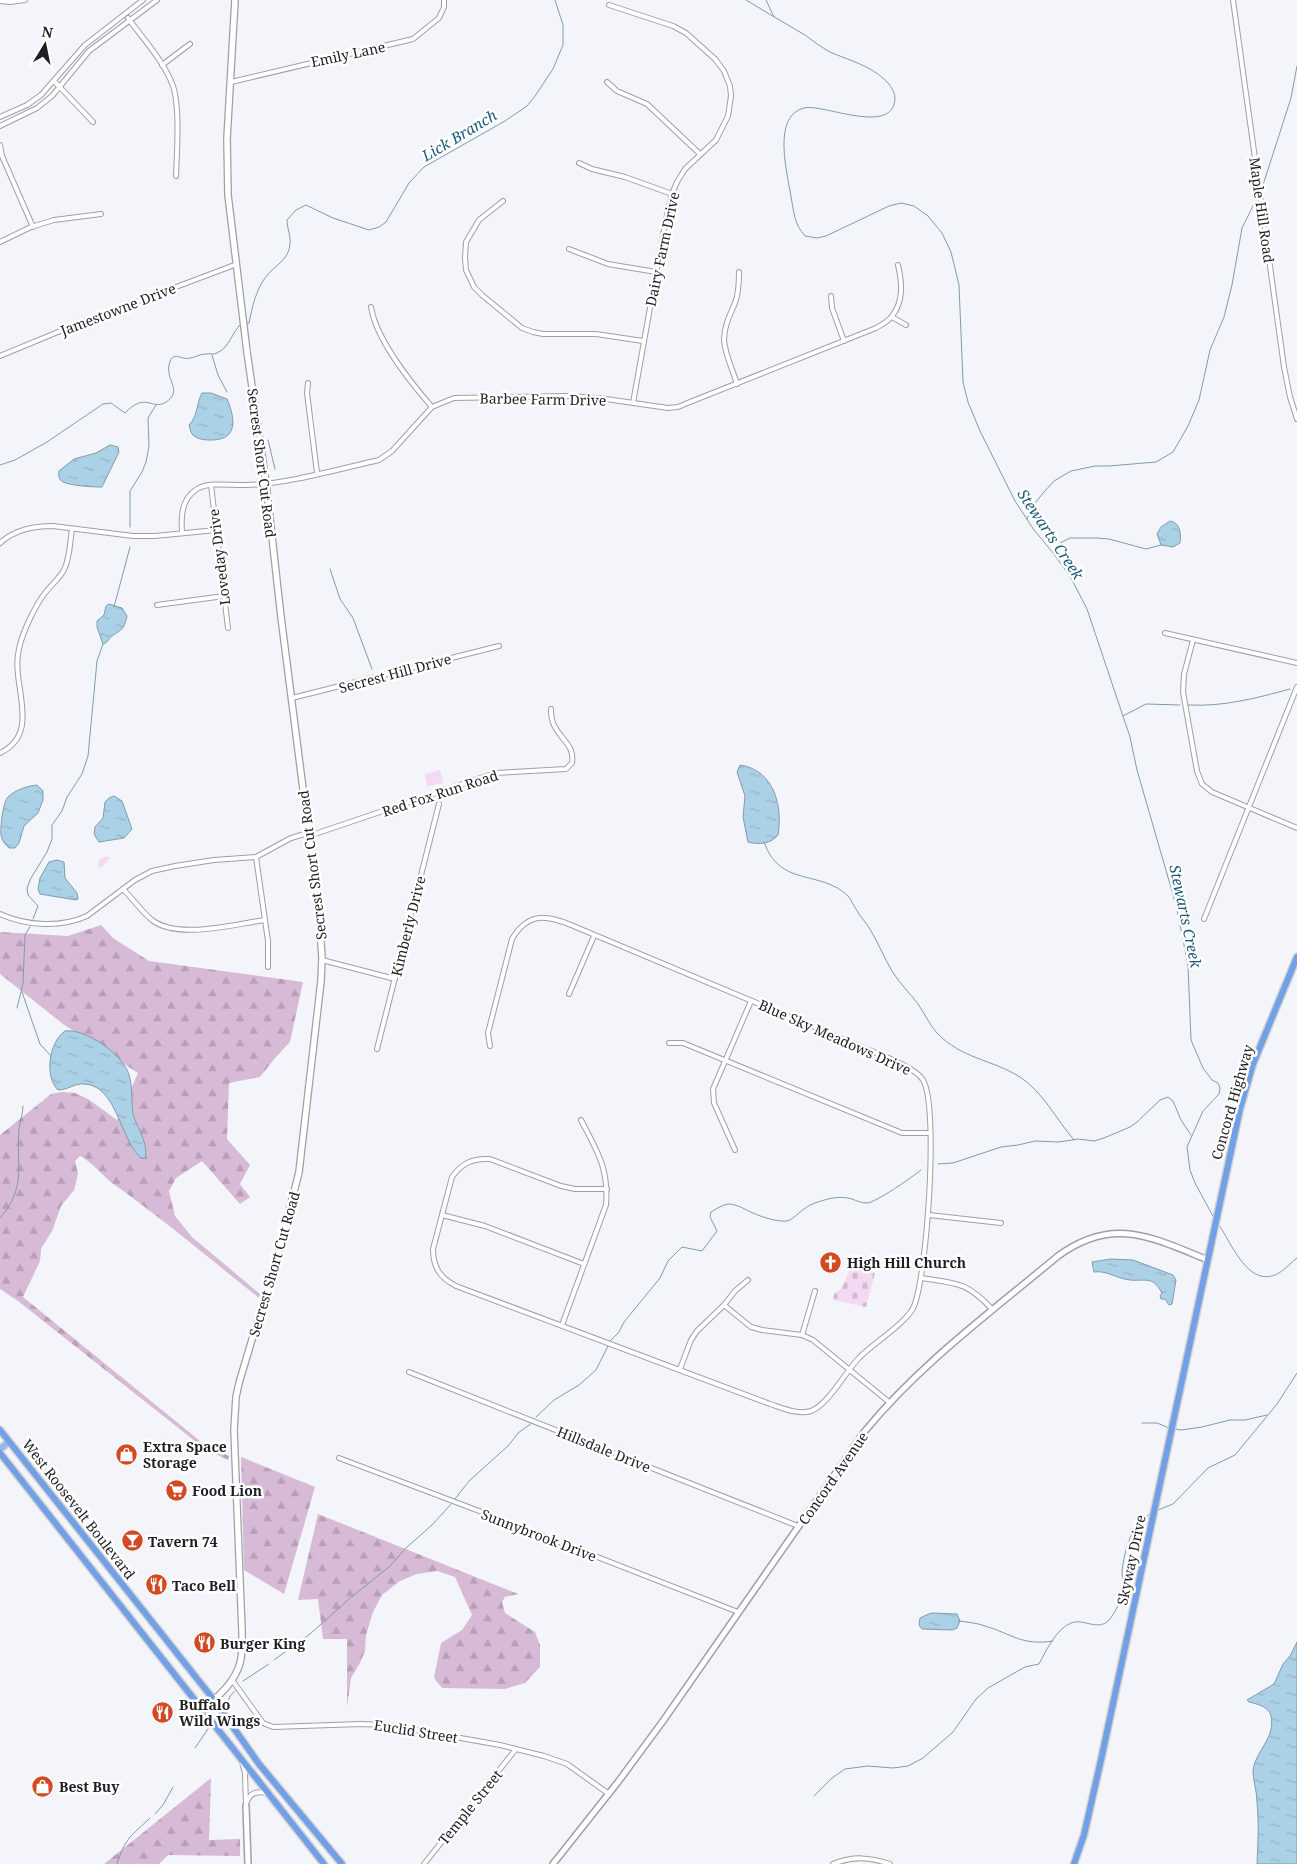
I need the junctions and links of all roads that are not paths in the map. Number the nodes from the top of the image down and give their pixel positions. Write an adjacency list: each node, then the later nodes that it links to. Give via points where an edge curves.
1 (26, 0): 7 (street)
2 (143, 0): 9 (street)
3 (157, 0): 10 (street)
4 (235, 0): 14 (main road, Secrest Short Cut Road)
5 (444, 0): 14 (street, Emily Lane, via 439,18 413,39)
6 (1233, 0): 46 (street, Maple Hill Road, via 1284,366)
7 (0, 2)
8 (609, 5): 21 (street, Dairy Farm Drive, via 686,33 724,71 731,94 728,116 716,140)
9 (125, 14): 10 (street); 13 (street, via 85,45)
10 (129, 20): 12 (street); 16 (street, via 89,51)
11 (190, 44): 12 (street)
12 (162, 66): 24 (street, via 175,95)
13 (54, 81): 16 (street); 17 (street, via 34,100)
14 (231, 82): 31 (main road, Secrest Short Cut Road, via 227,170)
15 (607, 82): 21 (street, via 617,91 647,104)
16 (60, 86): 18 (street); 19 (street, via 37,108)
17 (0, 117)
18 (93, 122)
19 (0, 126)
20 (0, 145): 22 (street)
21 (700, 154): 25 (street, Dairy Farm Drive, via 682,173)
22 (1, 155): 28 (street)
23 (580, 163): 25 (street)
24 (176, 176)
25 (672, 194): 33 (street, Dairy Farm Drive)
26 (503, 201): 39 (street, via 479,220 466,242 466,270 482,295 522,328 533,332 596,334)
27 (102, 214): 28 (street, via 54,220)
28 (33, 227): 29 (street)
29 (0, 242)
30 (569, 249): 33 (street, via 608,264)
31 (237, 264): 41 (street, Jamestowne Drive); 48 (main road, Secrest Short Cut Road)
32 (898, 265): 37 (street, via 901,293)
33 (656, 272): 39 (street, Dairy Farm Drive)
34 (739, 272): 43 (street, via 736,302 725,327 724,339)
35 (831, 296): 40 (street)
36 (370, 307): 45 (street, via 372,318 398,364)
37 (892, 317): 38 (street); 40 (street, Barbee Farm Drive, via 868,333)
38 (906, 325)
39 (643, 341): 44 (street, Dairy Farm Drive)
40 (844, 341): 43 (street, Barbee Farm Drive)
41 (0, 356)
42 (308, 383): 47 (street)
43 (737, 384): 44 (street, Barbee Farm Drive, via 678,407)
44 (632, 403): 45 (street, Barbee Farm Drive, via 568,396 454,398)
45 (432, 407): 47 (street, Barbee Farm Drive, via 388,455 379,460)
46 (1297, 418)
47 (317, 473): 48 (street, Barbee Farm Drive)
48 (266, 482): 49 (street, Barbee Farm Drive); 62 (main road, Secrest Short Cut Road)
49 (211, 485): 51 (street, Loveday Drive); 52 (street, via 198,489 184,504)
50 (72, 529): 52 (street, via 133,536); 53 (street, via 41,526 19,532); 64 (street, via 68,561 43,595 19,649 17,665 23,725 15,743)
51 (216, 530): 52 (street); 54 (street, Loveday Drive)
52 (182, 533)
53 (0, 543)
54 (224, 596): 55 (street); 56 (street, Loveday Drive)
55 (157, 605)
56 (228, 628)
57 (1165, 633): 58 (street)
58 (1193, 640): 60 (street); 66 (street, via 1183,692 1197,771 1204,787)
59 (499, 646): 62 (street, Secrest Hill Drive)
60 (1297, 663)
61 (1297, 687): 66 (street)
62 (292, 698): 68 (main road, Secrest Short Cut Road)
63 (551, 709): 68 (street, Red Fox Run Road, via 552,723 572,752 572,763 566,769 495,773)
64 (0, 753)
65 (439, 804): 78 (street, Kimberly Drive)
66 (1249, 807): 67 (street); 72 (street)
67 (1297, 828)
68 (308, 834): 69 (street, via 291,838); 76 (main road, Secrest Short Cut Road)
69 (256, 857): 70 (street, via 159,869); 73 (street)
70 (124, 888): 71 (street, via 87,916 64,924 23,921); 73 (street, via 144,913 166,928 195,929)
71 (0, 914)
72 (1204, 919)
73 (265, 920): 77 (street)
74 (594, 936): 79 (street); 80 (street, Blue Sky Meadows Drive); 82 (street, Blue Sky Meadows Drive, via 553,918 540,917 518,929 512,939 490,1027)
75 (1297, 957): 92 (highway, Concord Highway, via 1251,1071)
76 (322, 960): 78 (street); 112 (main road, Secrest Short Cut Road, via 299,1172 236,1397 242,1631 241,1662)
77 (268, 967)
78 (395, 979): 83 (street, Kimberly Drive)
79 (569, 994)
80 (751, 1001): 84 (street); 86 (street, Blue Sky Meadows Drive, via 919,1074 929,1100)
81 (669, 1043): 84 (street, via 683,1043)
82 (490, 1046)
83 (377, 1049)
84 (725, 1060): 86 (street, via 902,1134); 87 (street, via 713,1089 714,1103)
85 (581, 1120): 88 (street, via 605,1170)
86 (930, 1133): 89 (street, Blue Sky Meadows Drive)
87 (735, 1150)
88 (607, 1189): 90 (street, Blue Sky Meadows Drive, via 561,1186 490,1159 478,1159 459,1168 452,1177); 93 (street, via 606,1205)
89 (929, 1215): 91 (street); 94 (street, Blue Sky Meadows Drive)
90 (442, 1216): 93 (street, via 485,1226); 99 (street, Blue Sky Meadows Drive, via 433,1261 446,1281)
91 (1001, 1222)
92 (1208, 1260): 98 (street, Concord Avenue, via 1158,1240 1133,1234 1101,1235 1067,1250); 127 (highway, Skyway Drive, via 1101,1760)
93 (584, 1264): 99 (street)
94 (921, 1278): 98 (street, via 968,1287); 102 (street, Blue Sky Meadows Drive, via 913,1308 906,1317)
95 (748, 1280): 97 (street)
96 (815, 1291): 100 (street)
97 (724, 1305): 100 (street, via 751,1327); 101 (street, via 691,1340)
98 (993, 1310): 104 (street, Concord Avenue)
99 (562, 1325): 101 (street, Blue Sky Meadows Drive)
100 (802, 1335): 102 (street)
101 (680, 1369): 102 (street, Blue Sky Meadows Drive, via 791,1411 802,1412 821,1405)
102 (849, 1369): 104 (street)
103 (409, 1372): 110 (street, Hillsdale Drive)
104 (889, 1402): 110 (street, Concord Avenue)
105 (0, 1430): 106 (highway, West Roosevelt Boulevard)
106 (9, 1442): 107 (main road); 113 (highway, West Roosevelt Boulevard)
107 (0, 1450)
108 (0, 1454): 114 (highway, West Roosevelt Boulevard)
109 (339, 1458): 111 (street, Sunnybrook Drive)
110 (798, 1526): 111 (street, Concord Avenue)
111 (738, 1612): 118 (street, Concord Avenue)
112 (232, 1680): 113 (main road, Secrest Short Cut Road); 115 (street, Euclid Street, via 263,1723 273,1727 387,1725)
113 (214, 1700): 114 (main road, Secrest Short Cut Road); 122 (highway, West Roosevelt Boulevard, via 259,1764)
114 (202, 1709): 116 (highway, West Roosevelt Boulevard)
115 (516, 1749): 118 (street, Euclid Street, via 567,1764); 123 (street, Temple Street)
116 (242, 1759): 117 (highway, West Roosevelt Boulevard); 119 (street)
117 (267, 1793): 119 (street, via 253,1793); 121 (highway, West Roosevelt Boulevard)
118 (609, 1794): 124 (street, Concord Avenue)
119 (246, 1806): 120 (street)
120 (248, 1864)
121 (324, 1864)
122 (342, 1864)
123 (424, 1864)
124 (553, 1864)
125 (833, 1864): 126 (street, via 862,1858)
126 (890, 1864)
127 (1074, 1864)

